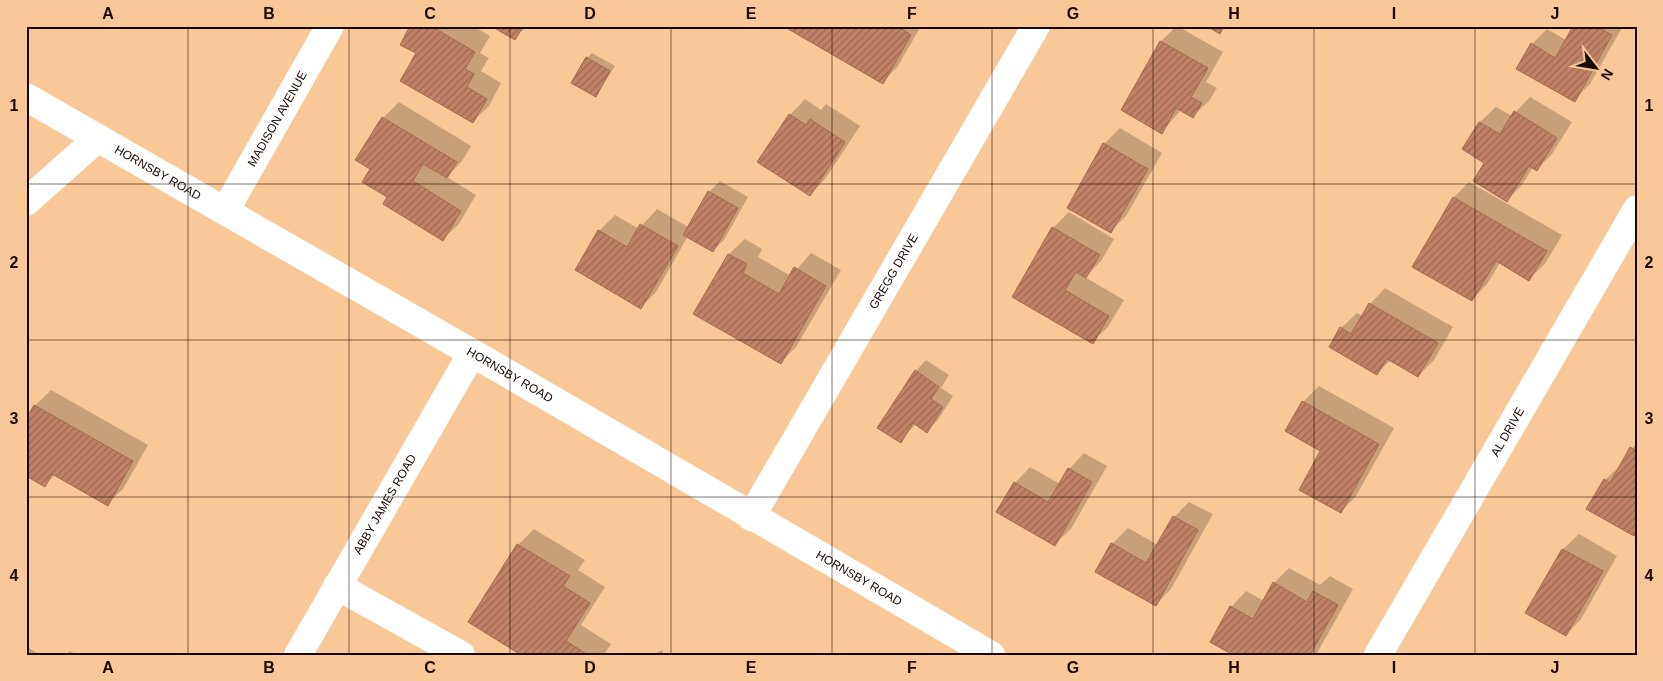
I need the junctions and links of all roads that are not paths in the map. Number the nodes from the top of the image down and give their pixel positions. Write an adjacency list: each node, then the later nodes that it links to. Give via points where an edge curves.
1 (330, 26): 7 (street, MADISON AVENUE)
2 (1036, 26): 9 (street, GREGG DRIVE)
3 (26, 97): 4 (street, HORNSBY ROAD)
4 (98, 138): 5 (street); 7 (street, HORNSBY ROAD)
5 (26, 202)
6 (1637, 209): 14 (street, AL DRIVE)
7 (225, 211): 8 (street, HORNSBY ROAD)
8 (472, 353): 9 (street, HORNSBY ROAD); 10 (street, ABBY JAMES ROAD)
9 (751, 517): 13 (street, HORNSBY ROAD)
10 (337, 586): 11 (street, ABBY JAMES ROAD); 12 (street)
11 (298, 655)
12 (461, 655)
13 (991, 655)
14 (1378, 655)

